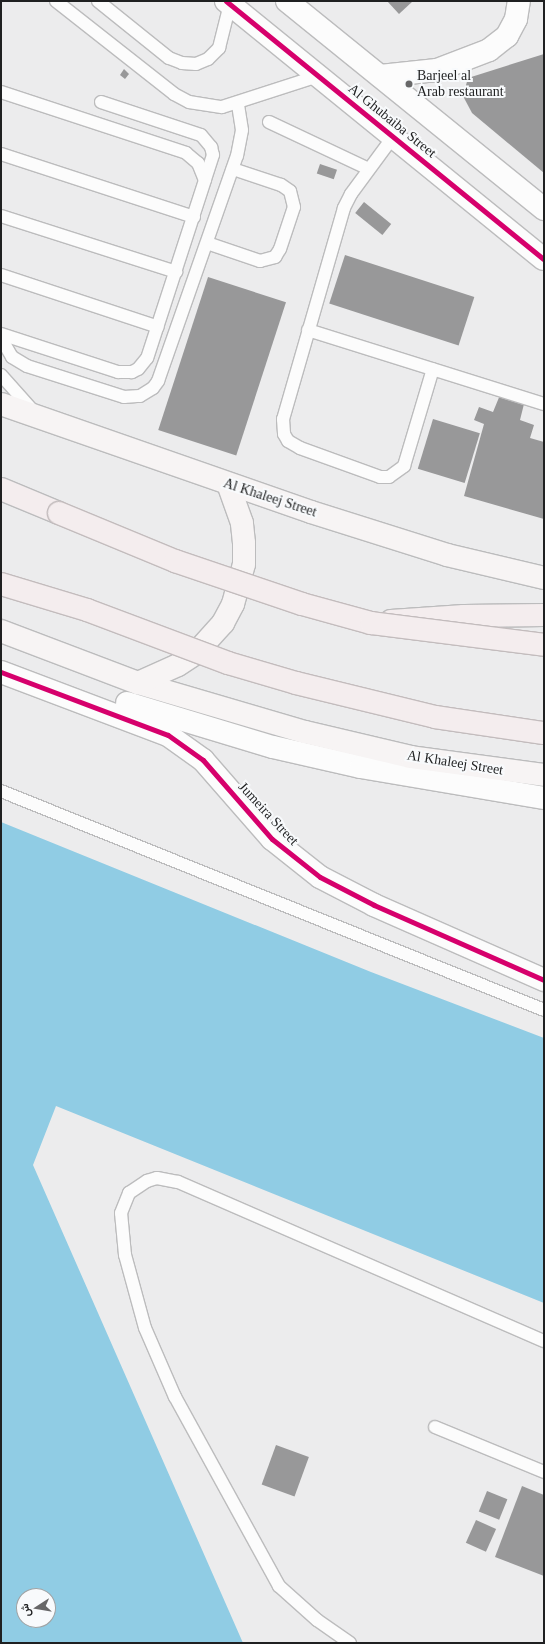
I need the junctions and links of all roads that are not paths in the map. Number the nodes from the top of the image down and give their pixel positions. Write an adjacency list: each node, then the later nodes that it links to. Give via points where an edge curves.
1 (56, 1): 10 (lane, via 174,94 205,107)
2 (98, 1): 5 (lane, via 169,58 189,64 208,59 219,48)
3 (287, 1): 7 (street, Al Ghubaiba Street)
4 (520, 1): 7 (street, via 516,19 507,36 489,50 437,70)
5 (228, 3): 6 (street, Al Ghubaiba Street)
6 (318, 76): 10 (lane); 12 (street, Al Ghubaiba Street)
7 (380, 76): 17 (street, Al Ghubaiba Street)
8 (1, 92): 16 (lane, via 186,153 198,163)
9 (102, 102): 16 (lane, via 201,135 211,147 213,155)
10 (238, 104): 14 (lane, via 242,130)
11 (269, 122): 15 (lane)
12 (393, 137): 15 (lane); 21 (street, Al Ghubaiba Street)
13 (1, 154): 19 (lane)
14 (233, 169): 20 (lane); 20 (lane, via 281,185 290,191 294,207 280,249 275,257 260,261)
15 (369, 169): 25 (lane, via 344,208)
16 (205, 180): 19 (lane)
17 (544, 209)
18 (1, 216): 22 (lane)
19 (194, 217): 22 (lane)
20 (207, 242): 27 (lane, via 158,381 148,393 132,398 124,397 27,366 12,357)
21 (544, 259)
22 (176, 272): 24 (lane)
23 (1, 275): 24 (lane)
24 (158, 327): 26 (lane, via 144,364 132,372 125,373)
25 (308, 330): 28 (lane); 28 (lane, via 283,419 284,434 288,441 300,448 380,477 394,474 404,466)
26 (1, 334)
27 (1, 338)
28 (433, 369): 30 (lane)
29 (1, 375): 32 (lane)
30 (542, 401)
31 (1, 404): 32 (main road, Al Khaleej Street)
32 (41, 418): 33 (main road, Al Khaleej Street)
33 (228, 484): 35 (main road, Al Khaleej Street, via 447,555); 43 (main road, via 242,523 244,543 244,564 233,604 219,628 195,654 178,665)
34 (1, 489): 38 (highway, bridge, via 227,580)
35 (544, 578)
36 (1, 584): 44 (highway, bridge, via 86,610 154,638 228,663 296,683 435,717)
37 (544, 615): 38 (highway, bridge, via 464,616)
38 (371, 623): 40 (highway, bridge)
39 (1, 631): 43 (main road, Al Khaleej Street)
40 (544, 645)
41 (1, 657): 47 (street, via 99,694 272,746 398,774)
42 (1, 672): 48 (street, Jumeira Street, via 168,735 203,760 272,839 320,877 374,905)
43 (138, 683): 45 (main road, Al Khaleej Street, via 222,709 358,745 464,766)
44 (544, 733)
45 (544, 776)
46 (1, 791): 49 (lane)
47 (544, 798)
48 (544, 980)
49 (544, 1010)
50 (544, 1341): 53 (lane, via 178,1182 157,1178 147,1181 130,1193 121,1213 125,1255 145,1328 175,1397 279,1586 317,1620)
51 (435, 1427): 52 (lane)
52 (544, 1472)
53 (350, 1643)

